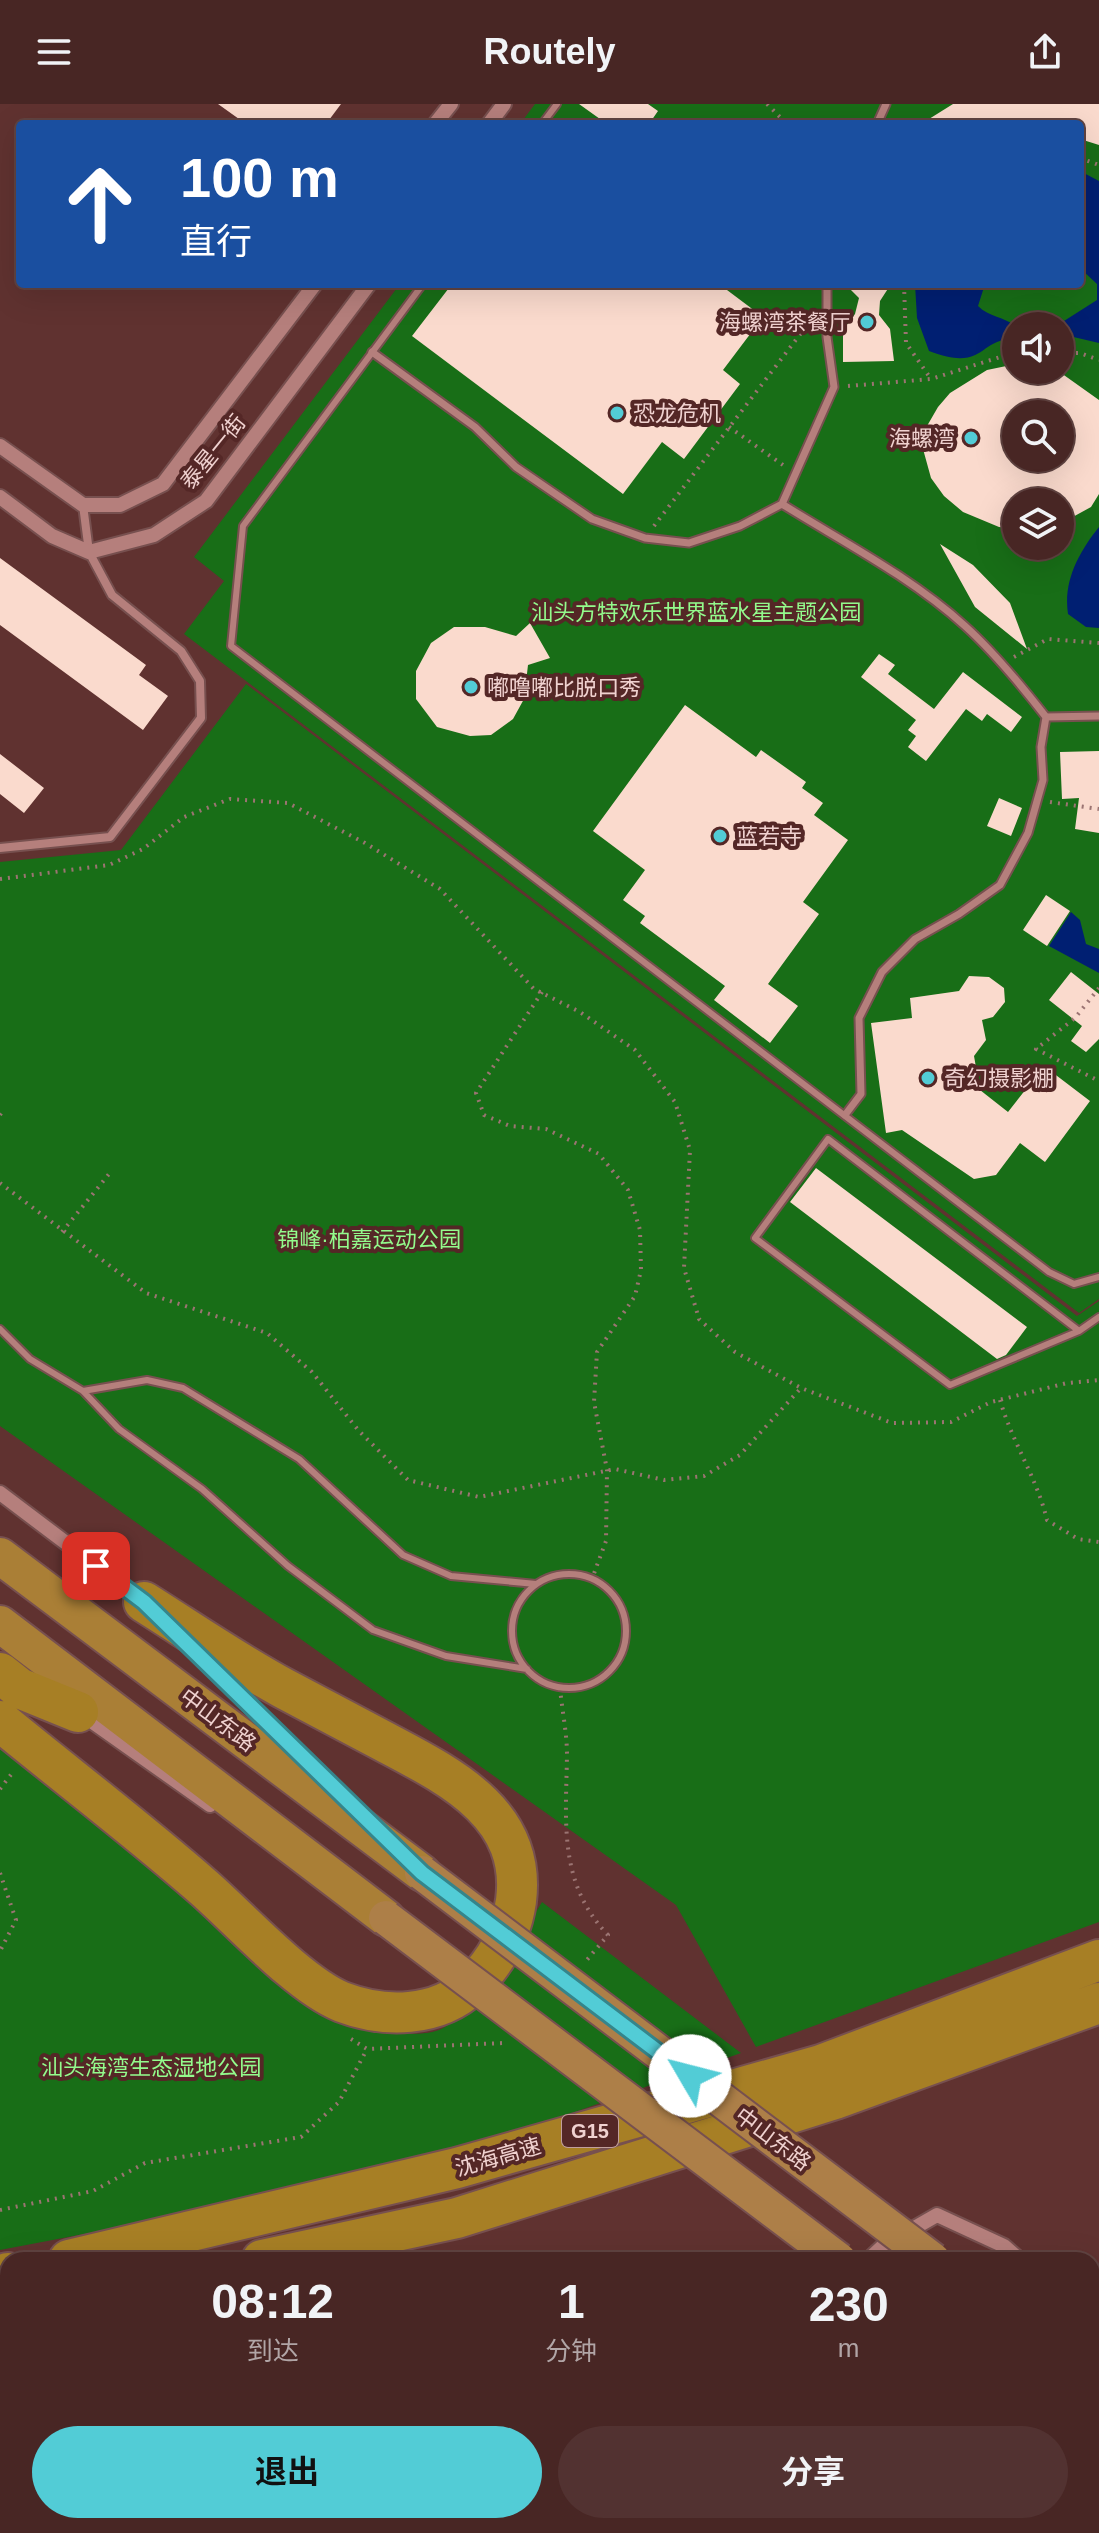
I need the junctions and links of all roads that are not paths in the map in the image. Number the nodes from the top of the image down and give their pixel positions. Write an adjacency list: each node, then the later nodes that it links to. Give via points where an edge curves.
1 (451, 104): 2 (street)
2 (438, 120)
3 (312, 288): 11 (street, 泰星一街, via 163,484 120,505)
4 (366, 288): 12 (street, 泰星一街, via 206,501 154,535)
5 (420, 288): 7 (lane)
6 (827, 288): 10 (street, via 834,387)
7 (372, 352): 10 (street, via 475,427 516,467 592,519 645,538 689,543 740,526); 16 (lane, via 243,526 231,646)
8 (0, 446): 11 (street)
9 (0, 497): 12 (street, via 52,536)
10 (782, 504): 14 (street, via 899,576 964,625)
11 (83, 505): 12 (street)
12 (89, 552): 15 (street, via 112,595 181,651 200,681 201,718 110,837)
13 (1099, 716): 14 (street)
14 (1046, 717): 16 (street, via 1043,780 1028,833 1000,885 915,939 882,972 859,1018 861,1094)
15 (0, 848)
16 (845, 1115): 17 (lane, via 1049,1272 1074,1284)
17 (1099, 1277)
18 (1099, 1317): 20 (lane)
19 (0, 1329): 21 (lane, via 30,1359)
20 (1079, 1331): 20 (lane, via 828,1139 755,1238 950,1385)
21 (83, 1391): 24 (lane, via 147,1380 183,1388 299,1459 403,1555 451,1576); 27 (lane, via 119,1429 202,1489 288,1566 373,1630 446,1656)
22 (0, 1493): 25 (street)
23 (0, 1556): 34 (highway, 中山东路)
24 (536, 1584): 27 (lane, via 522,1597 513,1624 516,1653); 27 (lane, via 573,1574 592,1579 619,1603 626,1638 610,1671 587,1685 560,1688)
25 (144, 1602): 30 (highway, via 279,1686 452,1778 484,1804 507,1838 519,1876 501,1949 461,1995 432,2008 384,2015 338,2001); 34 (street)
26 (0, 1624): 33 (highway)
27 (527, 1669)
28 (17, 1676): 29 (highway, via 19,1688)
29 (78, 1712): 31 (street)
30 (0, 1721)
31 (216, 1810)
32 (242, 1828): 33 (street, via 267,1846)
33 (326, 1870): 35 (highway)
34 (422, 1873): 42 (main road, 中山东路, bridge)
35 (386, 1918): 40 (main road, bridge)
36 (1099, 1960): 38 (highway, 沈海高速 / G15, via 821,2065 457,2168)
37 (1099, 2003): 39 (highway, 沈海高速 / G15, via 835,2099 457,2218)
38 (103, 2252)
39 (299, 2252)
40 (828, 2252)
41 (877, 2252): 43 (street, via 937,2215)
42 (922, 2252)
43 (1011, 2252)

